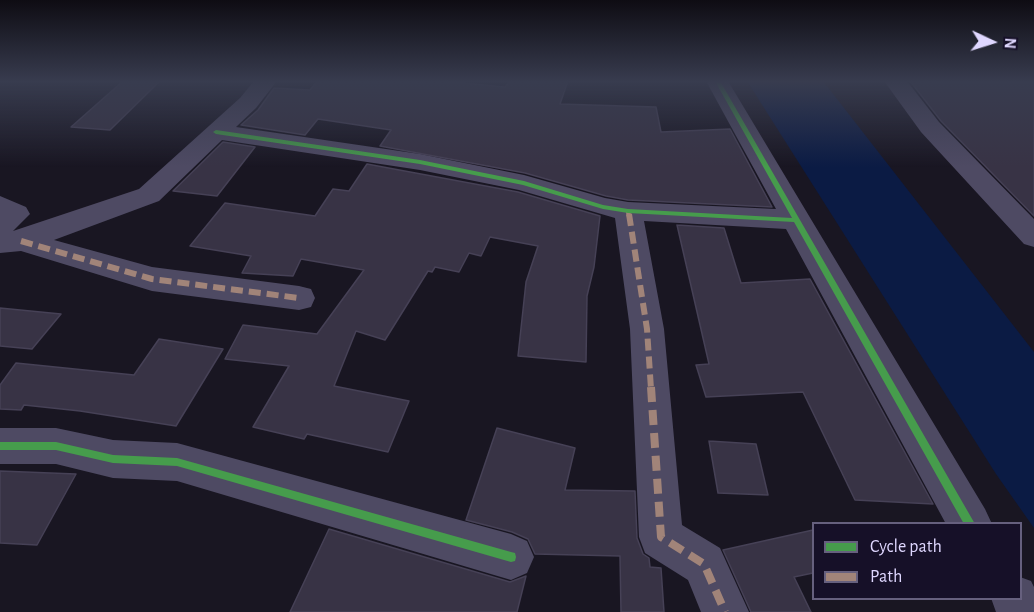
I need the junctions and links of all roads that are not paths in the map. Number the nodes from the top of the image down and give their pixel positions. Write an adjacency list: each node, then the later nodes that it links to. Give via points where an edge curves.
1 (241, 110): 4 (street)
2 (733, 110): 7 (street)
3 (917, 110): 9 (street)
4 (216, 132): 6 (street, via 420,162 524,183); 8 (street, via 149,195)
5 (0, 205): 8 (street, via 16,214)
6 (628, 212): 7 (street); 14 (street, via 648,329 661,537 704,564)
7 (796, 220): 12 (street)
8 (7, 237): 10 (street, via 152,279)
9 (1034, 237)
10 (299, 298)
11 (0, 446): 13 (street, via 56,446 113,459 177,462)
12 (969, 522)
13 (511, 558)
14 (725, 612)

